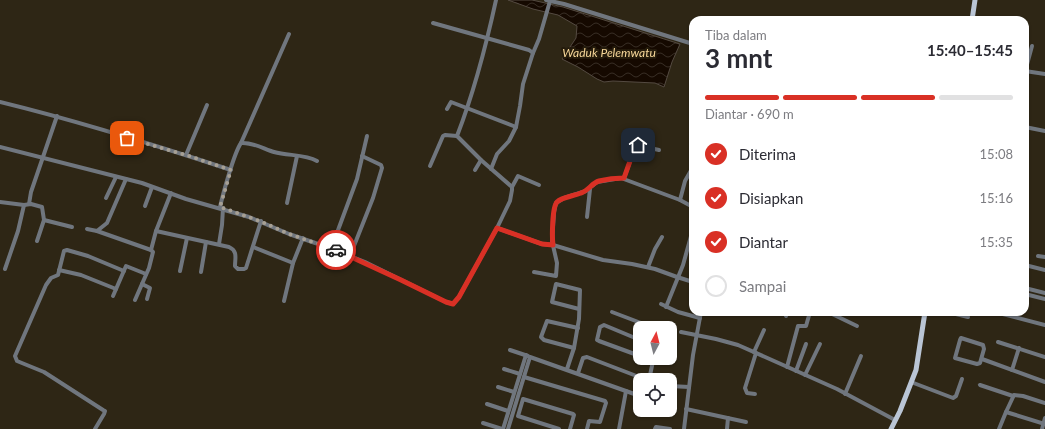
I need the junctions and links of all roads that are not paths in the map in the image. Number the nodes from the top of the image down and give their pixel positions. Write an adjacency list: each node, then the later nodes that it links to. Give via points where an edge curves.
1 (496, 0): 7 (street)
2 (975, 0): 4 (main road)
3 (548, 1): 8 (street); 10 (street, via 541,35)
4 (973, 16)
5 (434, 23): 7 (street)
6 (289, 34): 24 (street)
7 (487, 38): 10 (street); 16 (street)
8 (689, 43)
9 (1032, 46): 11 (street)
10 (533, 53): 19 (street, via 523,84)
11 (1029, 57)
12 (1029, 72): 13 (street)
13 (1045, 74)
14 (0, 102): 18 (street)
15 (206, 105): 27 (street)
16 (468, 108): 17 (street, via 451,102); 19 (street); 23 (street)
17 (447, 109)
18 (57, 116): 27 (street); 30 (street)
19 (516, 127): 34 (street, via 509,141 497,154)
20 (1029, 128): 21 (street)
21 (1045, 131)
22 (367, 136): 29 (street)
23 (457, 136): 31 (street); 33 (street, via 443,136)
24 (242, 143): 28 (street); 35 (street, via 236,152)
25 (0, 147): 30 (street)
26 (659, 150): 39 (street, via 636,145)
27 (186, 155): 35 (street)
28 (297, 156): 32 (street); 49 (street)
29 (362, 156): 70 (street, via 357,179); 73 (street, via 381,165 382,168)
30 (44, 158): 38 (street); 50 (street)
31 (481, 160): 34 (street); 36 (street)
32 (317, 161)
33 (430, 166)
34 (491, 169): 43 (street)
35 (231, 170): 53 (street)
36 (475, 170)
37 (689, 174): 47 (street)
38 (116, 177): 40 (street); 46 (street)
39 (624, 178): 44 (street, via 597,182); 47 (street)
40 (126, 179): 42 (street); 60 (street, via 107,223)
41 (539, 186): 43 (street, via 518,176)
42 (152, 187): 45 (street); 52 (street)
43 (512, 187): 58 (street, via 510,201)
44 (590, 188): 54 (street); 68 (street, via 558,201 555,206)
45 (171, 193): 53 (street); 61 (street)
46 (106, 198)
47 (680, 200): 51 (street)
48 (0, 202): 50 (street)
49 (287, 203)
50 (26, 204): 55 (street, via 42,207); 79 (street)
51 (689, 204)
52 (145, 206)
53 (221, 208): 56 (street); 67 (street)
54 (587, 217)
55 (44, 220): 57 (street); 65 (street)
56 (260, 221): 64 (street); 69 (street)
57 (72, 227)
58 (497, 228): 68 (street); 73 (street, via 453,304)
59 (87, 229): 60 (street)
60 (97, 231): 72 (street)
61 (156, 231): 63 (street); 72 (street)
62 (662, 237): 78 (street)
63 (188, 238): 66 (street); 83 (street)
64 (303, 238): 70 (street); 76 (street)
65 (37, 241)
66 (206, 242): 67 (street); 84 (street)
67 (219, 244): 69 (street, via 234,250 235,266 241,269 246,268)
68 (553, 245): 78 (street, via 603,260); 85 (street, via 557,263 556,276)
69 (254, 247): 76 (street)
70 (331, 248): 73 (street)
71 (689, 249): 87 (street)
72 (151, 250): 86 (street, via 153,252)
73 (350, 256)
74 (1038, 256): 75 (street)
75 (1045, 257)
76 (293, 263): 98 (street)
77 (1029, 266): 81 (street)
78 (648, 267): 87 (street)
79 (6, 270)
80 (59, 270): 82 (street, via 64,251 67,250); 90 (street, via 81,275); 167 (street, via 58,275 51,278 46,285 15,358 44,372 105,411)
81 (1045, 270)
82 (124, 271): 86 (street, via 128,266); 90 (street)
83 (180, 271)
84 (201, 272)
85 (534, 272)
86 (146, 274): 89 (street)
87 (677, 278): 88 (street); 100 (street)
88 (689, 281)
89 (142, 284): 95 (street, via 150,288); 97 (street)
90 (116, 289): 94 (street)
91 (1029, 289): 92 (street)
92 (1045, 293)
93 (1029, 295): 96 (street)
94 (113, 296)
95 (146, 299)
96 (1045, 299)
97 (136, 300)
98 (284, 301)
99 (661, 304): 100 (street)
100 (666, 306): 103 (street)
101 (578, 309): 101 (street, via 580,290 556,284 552,302); 115 (street)
102 (612, 312): 112 (street)
103 (689, 315)
104 (693, 316): 111 (street)
105 (809, 316): 132 (street, via 806,326 798,326)
106 (836, 316): 113 (street)
107 (924, 316): 143 (main road, via 917,364)
108 (964, 316): 110 (street)
109 (1013, 316): 114 (street)
110 (968, 317)
111 (700, 318): 118 (street)
112 (636, 321)
113 (857, 326)
114 (1045, 326)
115 (578, 328): 123 (street); 123 (street, via 547,321 541,337)
116 (764, 330): 127 (street)
117 (681, 332): 118 (street)
118 (697, 335): 127 (street, via 738,345); 147 (street)
119 (633, 337): 126 (street, via 604,325 600,327 597,340)
120 (998, 342): 124 (street)
121 (806, 344): 136 (street)
122 (820, 344): 139 (street)
123 (574, 348): 134 (street)
124 (1019, 348): 130 (street); 135 (street)
125 (510, 350): 128 (street)
126 (633, 353)
127 (755, 353): 132 (street); 151 (street, via 745,388 747,393)
128 (528, 356): 134 (street); 140 (street)
129 (861, 356): 152 (street)
130 (1045, 357)
131 (982, 359): 131 (street, via 979,364 956,359 960,340 964,338 983,345); 135 (street)
132 (787, 367): 136 (street)
133 (504, 369): 140 (street)
134 (569, 370): 137 (street)
135 (1012, 370): 142 (street)
136 (796, 371): 139 (street)
137 (577, 373): 138 (street, via 583,358 587,357); 148 (street)
138 (633, 374)
139 (805, 375): 152 (street)
140 (522, 376): 149 (street); 156 (street); 172 (street, via 605,401 600,421 589,421)
141 (962, 379): 143 (street, via 953,398)
142 (1045, 381)
143 (911, 382): 163 (main road)
144 (980, 385): 153 (street)
145 (677, 386): 147 (street)
146 (498, 387): 149 (street)
147 (688, 387): 158 (street)
148 (626, 391): 150 (street); 173 (street)
149 (514, 392): 159 (street)
150 (633, 394)
151 (755, 394)
152 (845, 394): 163 (street)
153 (1013, 396): 154 (street, via 1024,396); 160 (street)
154 (1045, 403)
155 (487, 404): 159 (street)
156 (516, 405): 157 (street); 169 (street)
157 (521, 407): 170 (street, via 518,415 520,417); 171 (street, via 524,398 573,414)
158 (686, 409): 161 (street); 176 (street)
159 (508, 411): 168 (street)
160 (1006, 412): 166 (street); 179 (street)
161 (728, 418): 164 (street); 177 (street)
162 (1045, 418): 166 (street)
163 (896, 420): 178 (main road)
164 (746, 422)
165 (483, 423): 168 (street)
166 (1044, 424): 180 (street)
167 (95, 429)
168 (502, 429)
169 (508, 429)
170 (559, 429)
171 (570, 429)
172 (586, 429)
173 (619, 429)
174 (655, 429): 175 (street)
175 (670, 429)
176 (684, 429)
177 (727, 429)
178 (891, 429)
179 (999, 429)
180 (1042, 429)

